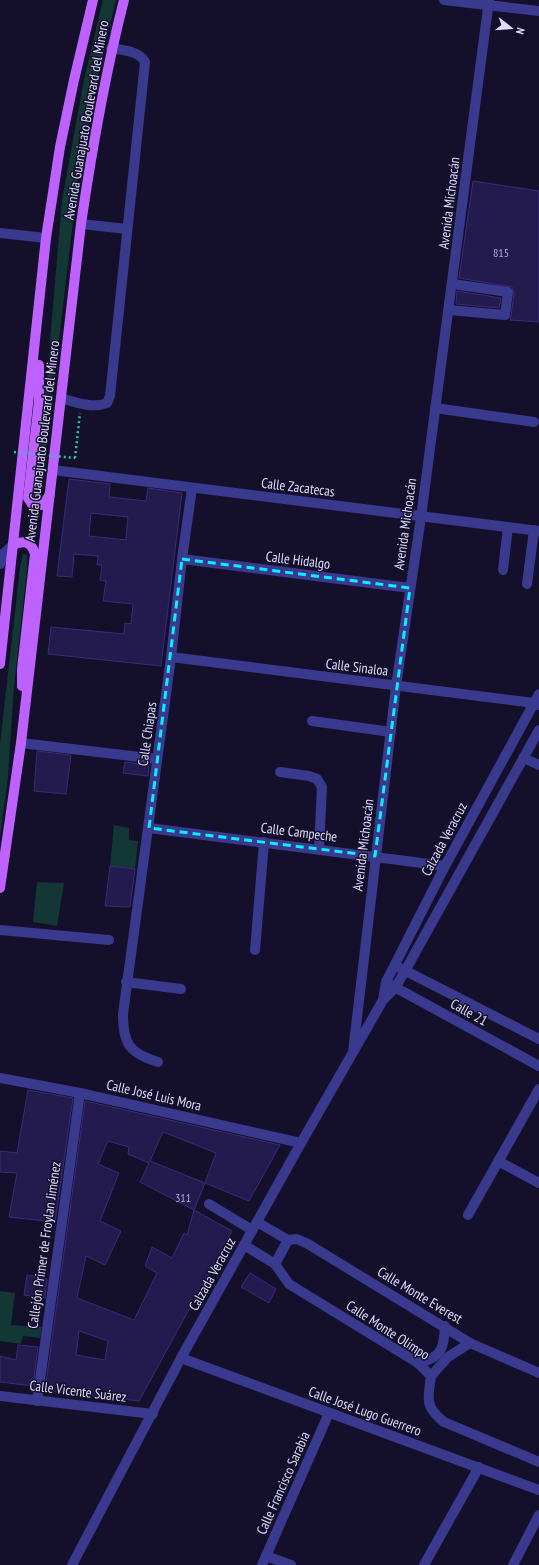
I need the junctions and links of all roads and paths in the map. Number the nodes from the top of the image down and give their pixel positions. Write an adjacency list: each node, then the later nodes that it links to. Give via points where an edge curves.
1 (93, 0): 10 (main road, Avenida Guanajuato Boulevard del Minero, via 60,147)
2 (124, 0): 6 (main road, Avenida Guanajuato Boulevard del Minero)
3 (444, 0): 4 (street)
4 (489, 3): 5 (street); 11 (street, Avenida Michoacán)
5 (539, 11)
6 (111, 48): 7 (main road, Avenida Guanajuato Boulevard del Minero); 8 (street, via 142,56 145,62)
7 (81, 224): 8 (street); 14 (main road, Avenida Guanajuato Boulevard del Minero)
8 (127, 229): 14 (street, via 110,396 107,403 101,406)
9 (0, 232): 10 (street)
10 (46, 238): 13 (main road, Avenida Guanajuato Boulevard del Minero)
11 (452, 284): 12 (street, Avenida Michoacán); 12 (street, via 508,292 506,315)
12 (449, 310): 15 (street, Avenida Michoacán)
13 (39, 317): 21 (main road, via 39,401 28,498 32,504 42,505); 25 (main road, Avenida Guanajuato Boulevard del Minero)
14 (61, 398): 19 (main road, Avenida Guanajuato Boulevard del Minero)
15 (436, 408): 17 (street); 22 (street, Avenida Michoacán)
16 (80, 413): 18 (path, bridge, via 75,458)
17 (534, 422)
18 (14, 452)
19 (53, 470): 20 (street, Calle Zacatecas); 21 (main road, Avenida Guanajuato Boulevard del Minero)
20 (192, 488): 22 (street, Calle Zacatecas); 26 (street, Calle Chiapas)
21 (51, 494): 35 (main road, Avenida Guanajuato Boulevard del Minero)
22 (421, 517): 23 (street, Calle Zacatecas); 30 (street, Avenida Michoacán)
23 (508, 527): 24 (street, Calle Zacatecas); 28 (street)
24 (536, 530): 29 (street)
25 (13, 545): 27 (street, via 4,553); 32 (main road, Avenida Guanajuato Boulevard del Minero); 35 (main road, via 19,542 27,543 35,554 22,669)
26 (182, 559): 30 (street, Calle Hidalgo); 31 (street, Calle Chiapas)
27 (0, 564)
28 (503, 570)
29 (527, 584)
30 (410, 588): 33 (street, Avenida Michoacán)
31 (171, 658): 33 (street, Calle Sinaloa); 41 (street, Calle Chiapas)
32 (0, 664)
33 (396, 686): 34 (street, Calle Sinaloa); 38 (street, Avenida Michoacán)
34 (537, 701): 48 (street, Calzada Veracruz)
35 (24, 720): 39 (main road, Avenida Guanajuato Boulevard del Minero)
36 (312, 721): 38 (street)
37 (539, 730): 40 (street, Calzada Veracruz)
38 (390, 732): 47 (street, Avenida Michoacán)
39 (21, 743): 41 (street); 49 (main road, Avenida Guanajuato Boulevard del Minero)
40 (523, 758): 42 (street); 54 (street, Calzada Veracruz)
41 (157, 759): 44 (street, Calle Chiapas)
42 (539, 765)
43 (280, 772): 46 (street, via 309,776 317,779 322,787)
44 (149, 828): 45 (street, Calle Campeche); 55 (street, Calle Chiapas)
45 (264, 842): 46 (street, Calle Campeche); 52 (street)
46 (319, 849): 47 (street, Calle Campeche)
47 (375, 856): 48 (street, Calle Campeche); 61 (street, Avenida Michoacán)
48 (445, 866): 53 (street, Calzada Veracruz)
49 (0, 888)
50 (0, 930): 51 (street)
51 (108, 940)
52 (255, 950)
53 (395, 966): 54 (street, Calle 21); 56 (street, Calzada Veracruz)
54 (405, 971): 57 (street, Calzada Veracruz); 60 (street, Calle 21)
55 (126, 982): 58 (street); 62 (street, Calle Chiapas, via 123,1030 127,1043 133,1051)
56 (386, 982): 57 (street, Calle 21); 59 (street, Calzada Veracruz)
57 (395, 988): 59 (street, Calzada Veracruz); 63 (street, Calle 21)
58 (181, 989)
59 (383, 1000): 61 (street, Calzada Veracruz)
60 (539, 1039)
61 (353, 1052): 67 (street, Calzada Veracruz)
62 (158, 1062)
63 (539, 1066)
64 (0, 1078): 66 (street, Calle José Luis Mora)
65 (539, 1089): 68 (street)
66 (80, 1093): 67 (street, Calle José Luis Mora); 83 (street, Callejón Primer de Froylan Jiménez)
67 (301, 1143): 72 (street, Calzada Veracruz)
68 (498, 1161): 69 (street); 71 (street)
69 (539, 1183)
70 (209, 1204): 72 (street, Calle Monte Everest)
71 (468, 1215)
72 (254, 1226): 73 (street, Calle Monte Everest); 74 (street, Calzada Veracruz)
73 (288, 1240): 75 (street); 76 (street, Calle Monte Everest, via 298,1239 308,1244)
74 (244, 1245): 75 (street, Calle Monte Olimpo); 78 (street, Calzada Veracruz)
75 (275, 1264): 79 (street, Calle Monte Olimpo, via 289,1284)
76 (445, 1326): 77 (street, Calle Monte Everest); 79 (street, via 441,1350 428,1361)
77 (470, 1343): 80 (street, Calle Monte Everest); 81 (street, via 448,1357)
78 (181, 1358): 84 (street, Calle José Lugo Guerrero); 85 (street, Calzada Veracruz)
79 (418, 1363): 81 (street, Calle Monte Olimpo)
80 (539, 1373)
81 (431, 1376): 86 (street, Calle Monte Olimpo, via 428,1399 433,1413 444,1422)
82 (0, 1396): 83 (street, Calle Vicente Suárez)
83 (37, 1401): 85 (street, Calle Vicente Suárez)
84 (329, 1413): 87 (street, Calle José Lugo Guerrero); 90 (street, Calle Francisco Sarabia)
85 (153, 1414): 91 (street, Calzada Veracruz)
86 (539, 1462)
87 (479, 1467): 88 (street, Calle José Lugo Guerrero); 93 (street)
88 (539, 1490)
89 (539, 1515): 94 (street)
90 (264, 1560): 92 (street)
91 (72, 1565)
92 (291, 1565)
93 (424, 1565)
94 (513, 1565)

